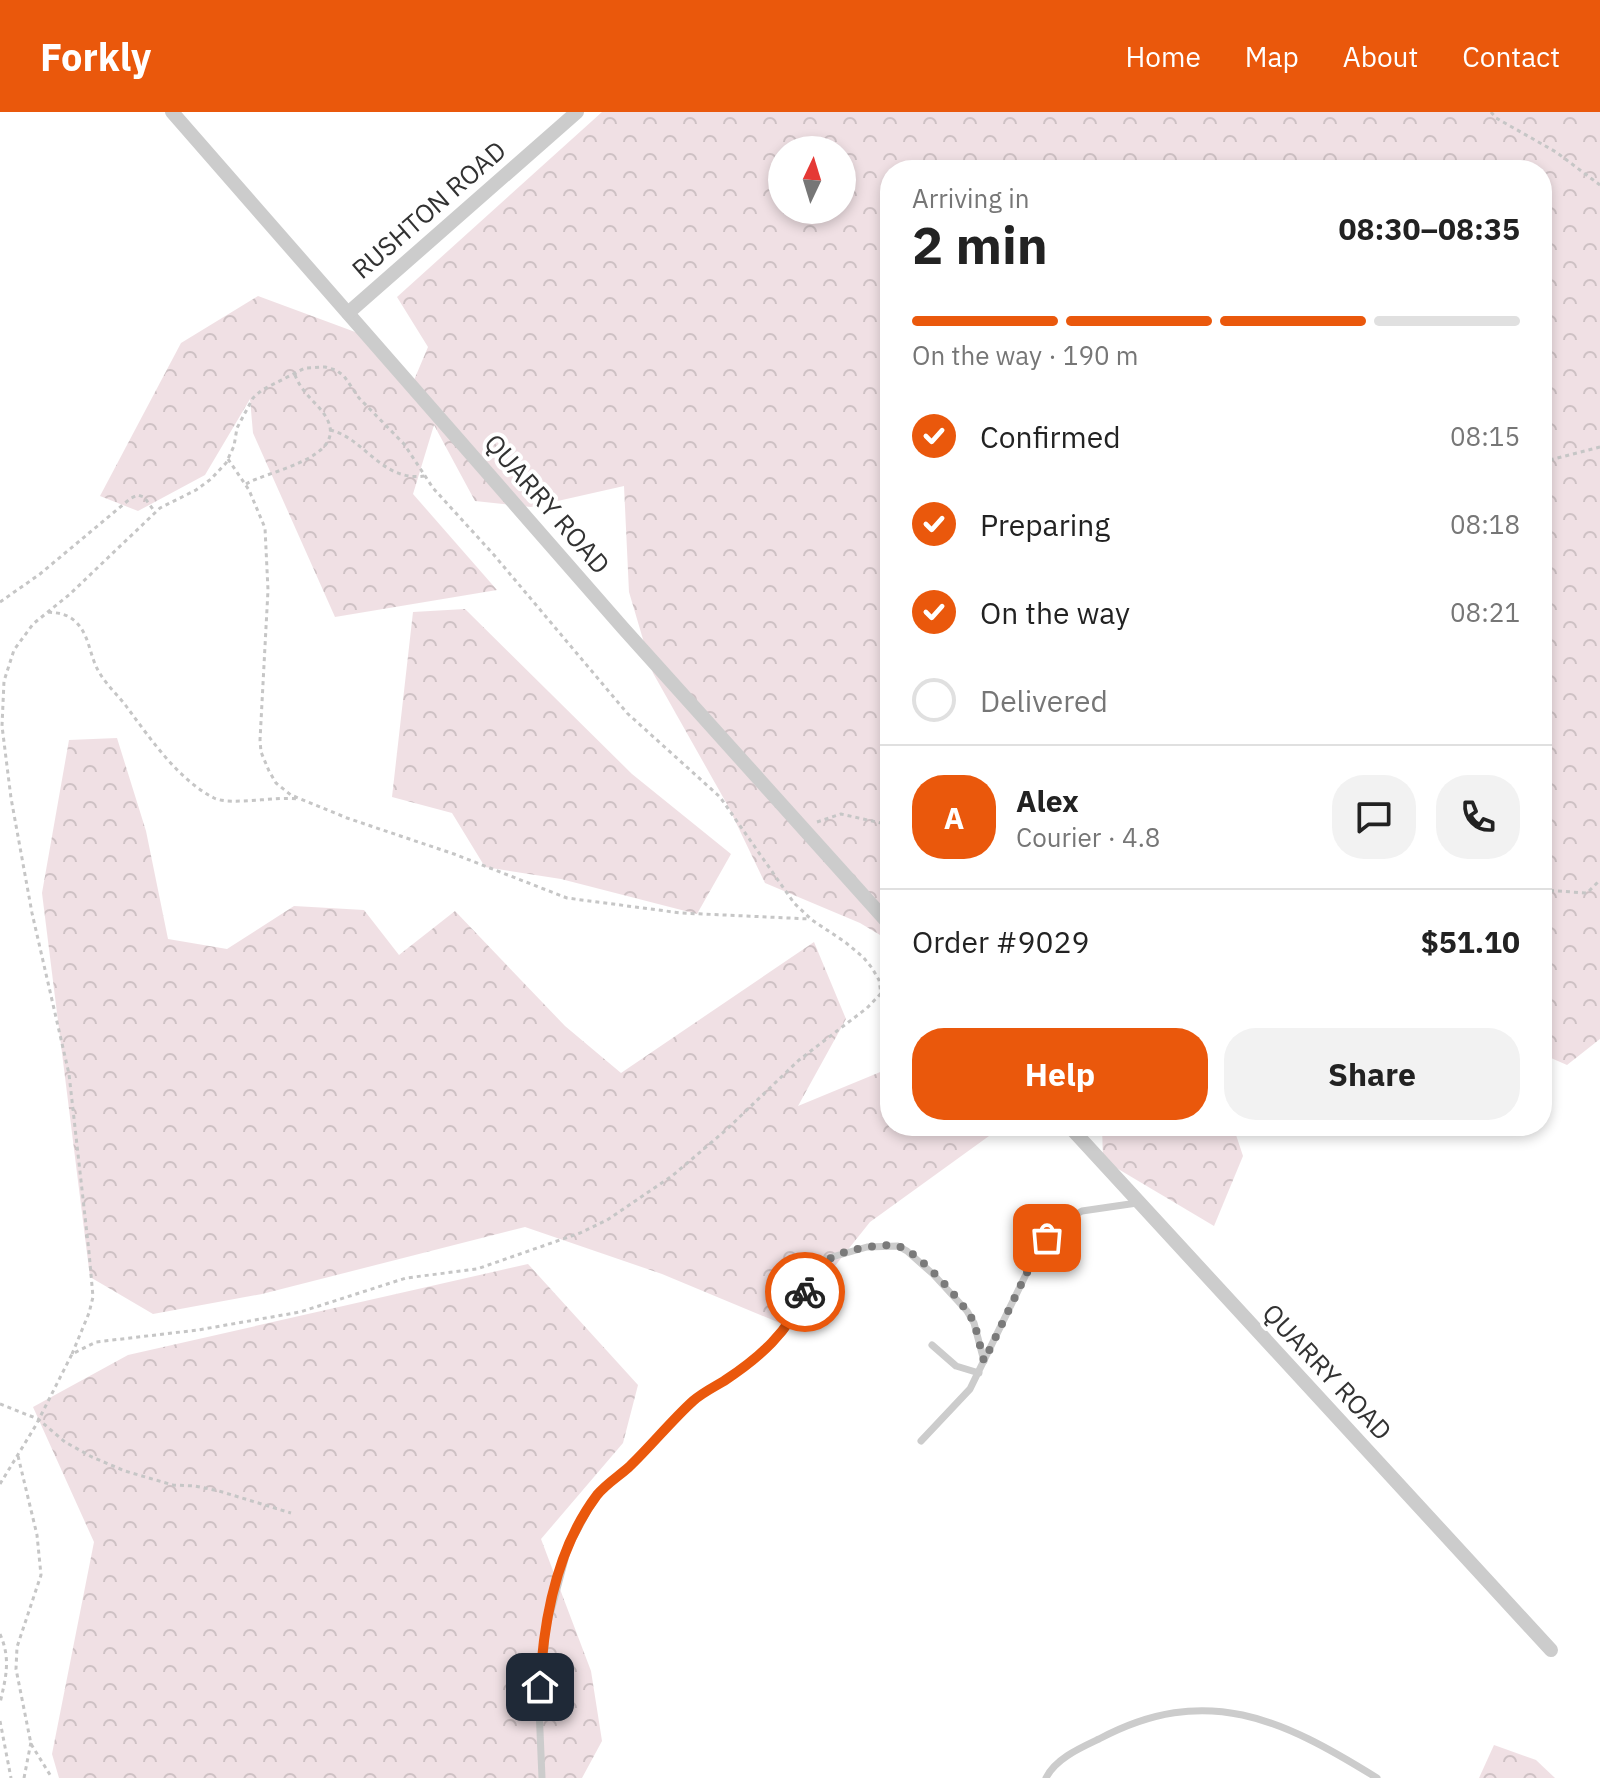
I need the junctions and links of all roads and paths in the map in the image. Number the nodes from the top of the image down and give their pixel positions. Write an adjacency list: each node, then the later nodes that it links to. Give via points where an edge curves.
1 (172, 112): 5 (street, QUARRY ROAD)
2 (577, 112): 5 (street, RUSHTON ROAD)
3 (1491, 112): 4 (path)
4 (1600, 185)
5 (348, 313): 18 (street, QUARRY ROAD)
6 (295, 374): 7 (path); 9 (path, via 253,398); 11 (path, via 325,367 344,376)
7 (330, 430): 11 (path, via 392,471); 12 (path, via 321,451)
8 (1600, 447): 10 (path)
9 (228, 458): 12 (path); 13 (path, via 211,479)
10 (1552, 459)
11 (426, 476): 22 (path, via 627,713 720,797 781,887)
12 (246, 484): 16 (path, via 265,528 268,558 261,752 276,783)
13 (155, 513): 14 (path, via 144,497 131,498); 15 (path)
14 (0, 602)
15 (48, 612): 16 (path, via 66,615 80,627 110,688 142,730 201,789 230,801); 28 (path, via 14,650 4,681 2,726 16,827 76,1126 93,1297)
16 (303, 800): 22 (path, via 567,898 681,913)
17 (880, 823): 18 (path, via 841,814)
18 (806, 829): 21 (street, QUARRY ROAD)
19 (1600, 880): 20 (path, via 1587,893)
20 (1552, 891)
21 (880, 914)
22 (810, 919): 23 (path, via 863,957)
23 (880, 987)
24 (880, 995): 28 (path, via 799,1060 672,1176 580,1233 477,1269 396,1281 300,1312 96,1342)
25 (1078, 1136): 26 (street, QUARRY ROAD)
26 (1139, 1203): 29 (lane, via 1082,1211 1059,1224 1034,1258); 38 (street, QUARRY ROAD)
27 (932, 1345): 30 (lane, via 956,1366)
28 (72, 1354): 32 (path)
29 (984, 1361): 30 (lane); 47 (lane, via 967,1311 907,1251 898,1246 867,1247 825,1259 774,1342 694,1400 599,1493 586,1514 568,1548 547,1626 539,1708)
30 (979, 1373): 33 (lane, via 958,1404)
31 (0, 1404): 32 (path)
32 (38, 1419): 34 (path); 36 (path, via 65,1442 125,1471)
33 (921, 1441)
34 (18, 1454): 35 (path); 39 (path, via 41,1575)
35 (0, 1484)
36 (291, 1513)
37 (0, 1634): 40 (path)
38 (1551, 1650)
39 (15, 1658): 40 (path); 43 (path)
40 (8, 1659): 41 (path)
41 (0, 1703)
42 (0, 1721): 44 (path)
43 (31, 1742): 45 (path); 46 (path)
44 (11, 1778)
45 (24, 1778)
46 (52, 1778)
47 (542, 1778)
48 (1046, 1778): 49 (lane, via 1064,1759 1119,1728 1204,1709 1286,1726)
49 (1377, 1778)

